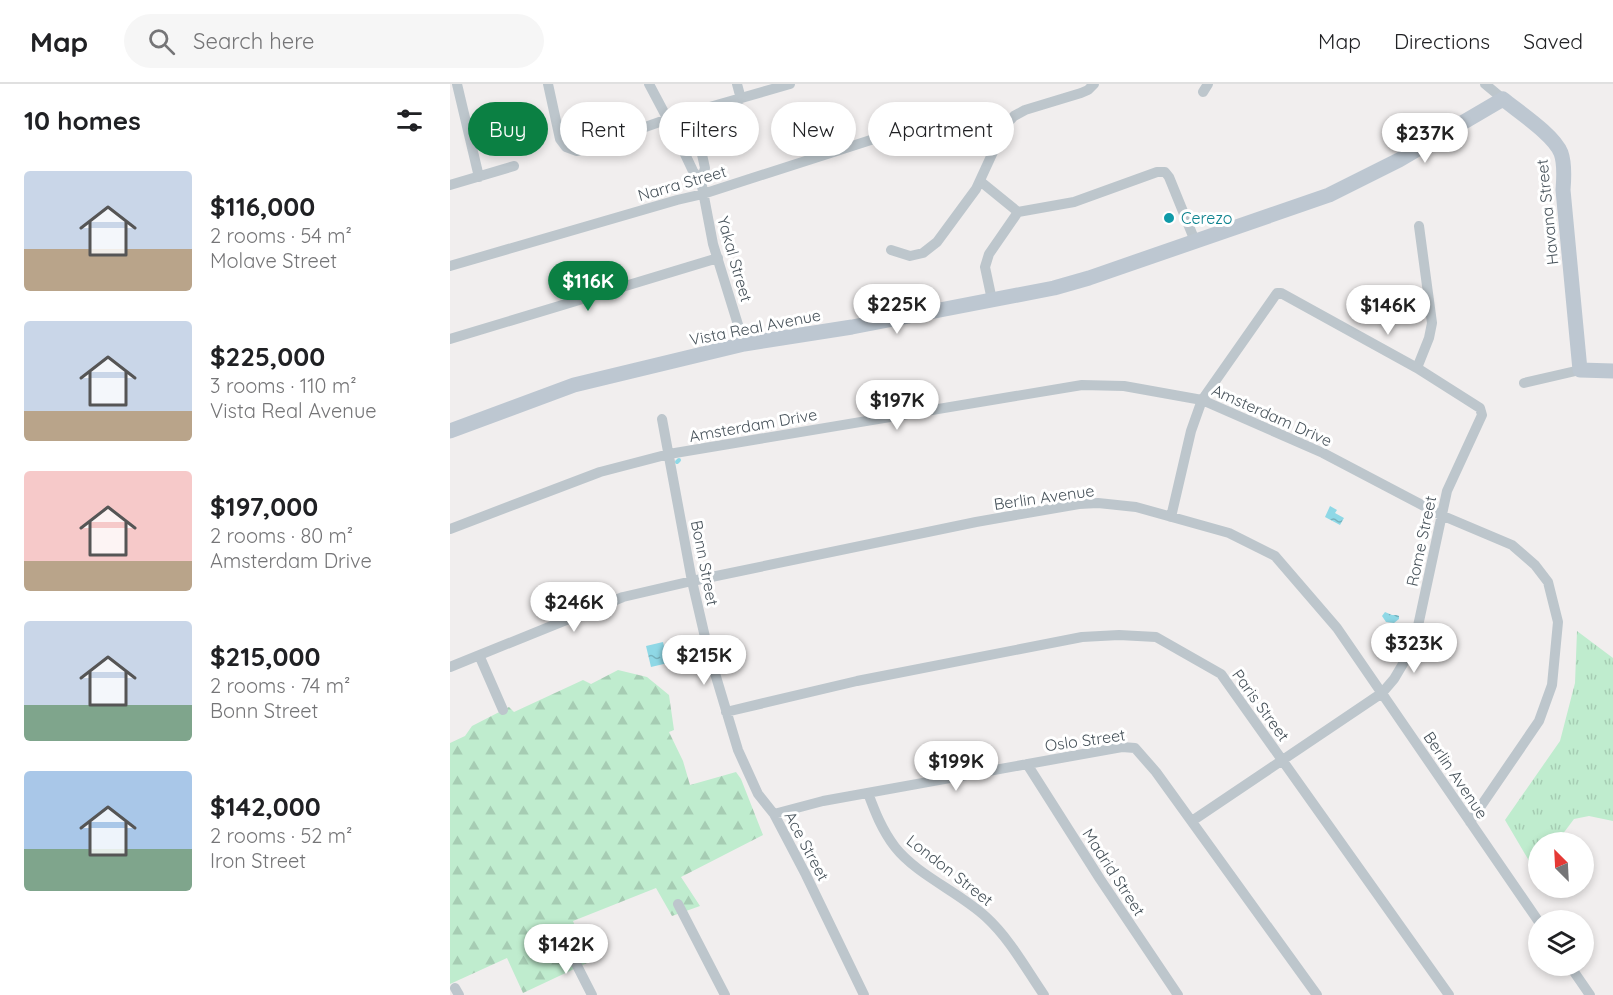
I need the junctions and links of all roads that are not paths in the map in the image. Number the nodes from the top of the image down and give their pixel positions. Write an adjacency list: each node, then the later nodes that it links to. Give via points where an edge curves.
1 (457, 84): 17 (street)
2 (548, 84): 12 (street, via 561,139 566,147 577,151)
3 (649, 84): 10 (street, Yakal Street)
4 (737, 84): 8 (street)
5 (790, 84): 8 (street)
6 (1094, 84): 19 (street, via 1081,93 1014,116 1005,126)
7 (1485, 84): 9 (street, Havana Street)
8 (741, 99): 11 (street)
9 (1503, 99): 24 (street, Vista Real Avenue, via 1399,160 1329,195); 32 (street, Havana Street, via 1554,141 1561,154)
10 (659, 102)
11 (731, 102)
12 (659, 122)
13 (868, 141): 21 (street, Narra Street)
14 (686, 156): 18 (street, Yakal Street)
15 (702, 156): 18 (street, Yakal Street, via 705,168)
16 (514, 166): 17 (street)
17 (479, 177): 20 (street)
18 (701, 181): 21 (street, Yakal Street)
19 (980, 181): 22 (street); 25 (street, via 930,248 910,256)
20 (450, 185)
21 (703, 194): 26 (street, Yakal Street); 27 (street, Narra Street)
22 (1018, 212): 24 (street, via 1074,202 1157,171 1165,172); 28 (street, via 989,254 985,267)
23 (1419, 226): 31 (street, via 1432,323)
24 (1195, 241): 28 (street, Vista Real Avenue, via 1089,278)
25 (891, 250)
26 (718, 258): 29 (street); 30 (street, Yakal Street)
27 (450, 266)
28 (992, 300): 30 (street, Vista Real Avenue)
29 (450, 339)
30 (744, 344): 37 (street, Vista Real Avenue, via 574,385)
31 (1417, 368): 35 (street, via 1277,292); 39 (street, Rome Street, via 1479,408 1482,415 1447,491)
32 (1580, 370): 33 (street); 34 (street)
33 (1613, 371)
34 (1524, 383)
35 (1202, 400): 38 (street, Amsterdam Drive, via 1124,386 1082,385); 39 (street, Amsterdam Drive, via 1323,453); 40 (street)
36 (662, 419): 38 (street, Bonn Street)
37 (450, 431)
38 (669, 454): 41 (street, Amsterdam Drive, via 600,471); 42 (street, Bonn Street)
39 (1441, 515): 45 (street, Rome Street, via 1410,652); 53 (street, Amsterdam Drive, via 1512,545 1535,565 1548,582 1558,621 1552,685 1539,721)
40 (1172, 517): 42 (street, Berlin Avenue, via 1136,507 1076,505); 45 (street, Berlin Avenue, via 1229,533 1275,556 1337,628)
41 (450, 530)
42 (692, 581): 43 (street, Berlin Avenue, via 623,597); 47 (street, Bonn Street)
43 (479, 655): 44 (street, Berlin Avenue); 46 (street)
44 (450, 667)
45 (1382, 693): 48 (street, Rome Street); 53 (street, Berlin Avenue)
46 (503, 710)
47 (726, 712): 48 (street, Paris Street, via 857,681 1082,637 1156,637 1221,674); 51 (street, Ace Street, via 758,794)
48 (1281, 760): 52 (street, Rome Street); 64 (street, Paris Street)
49 (1027, 764): 50 (street, Oslo Street); 52 (street, Oslo Street, via 1122,747 1136,748); 62 (street, Madrid Street)
50 (868, 793): 51 (street, Oslo Street); 61 (street, London Street, via 880,825 896,848 986,917)
51 (774, 814): 60 (street, Ace Street)
52 (1192, 821): 63 (street, Oslo Street)
53 (1470, 822): 55 (street, Berlin Avenue)
54 (678, 904): 59 (street)
55 (1531, 910)
56 (565, 942): 58 (street)
57 (1577, 976): 65 (street)
58 (592, 995)
59 (725, 995)
60 (864, 995)
61 (1044, 995)
62 (1178, 995)
63 (1317, 995)
64 (1449, 995)
65 (1590, 995)

